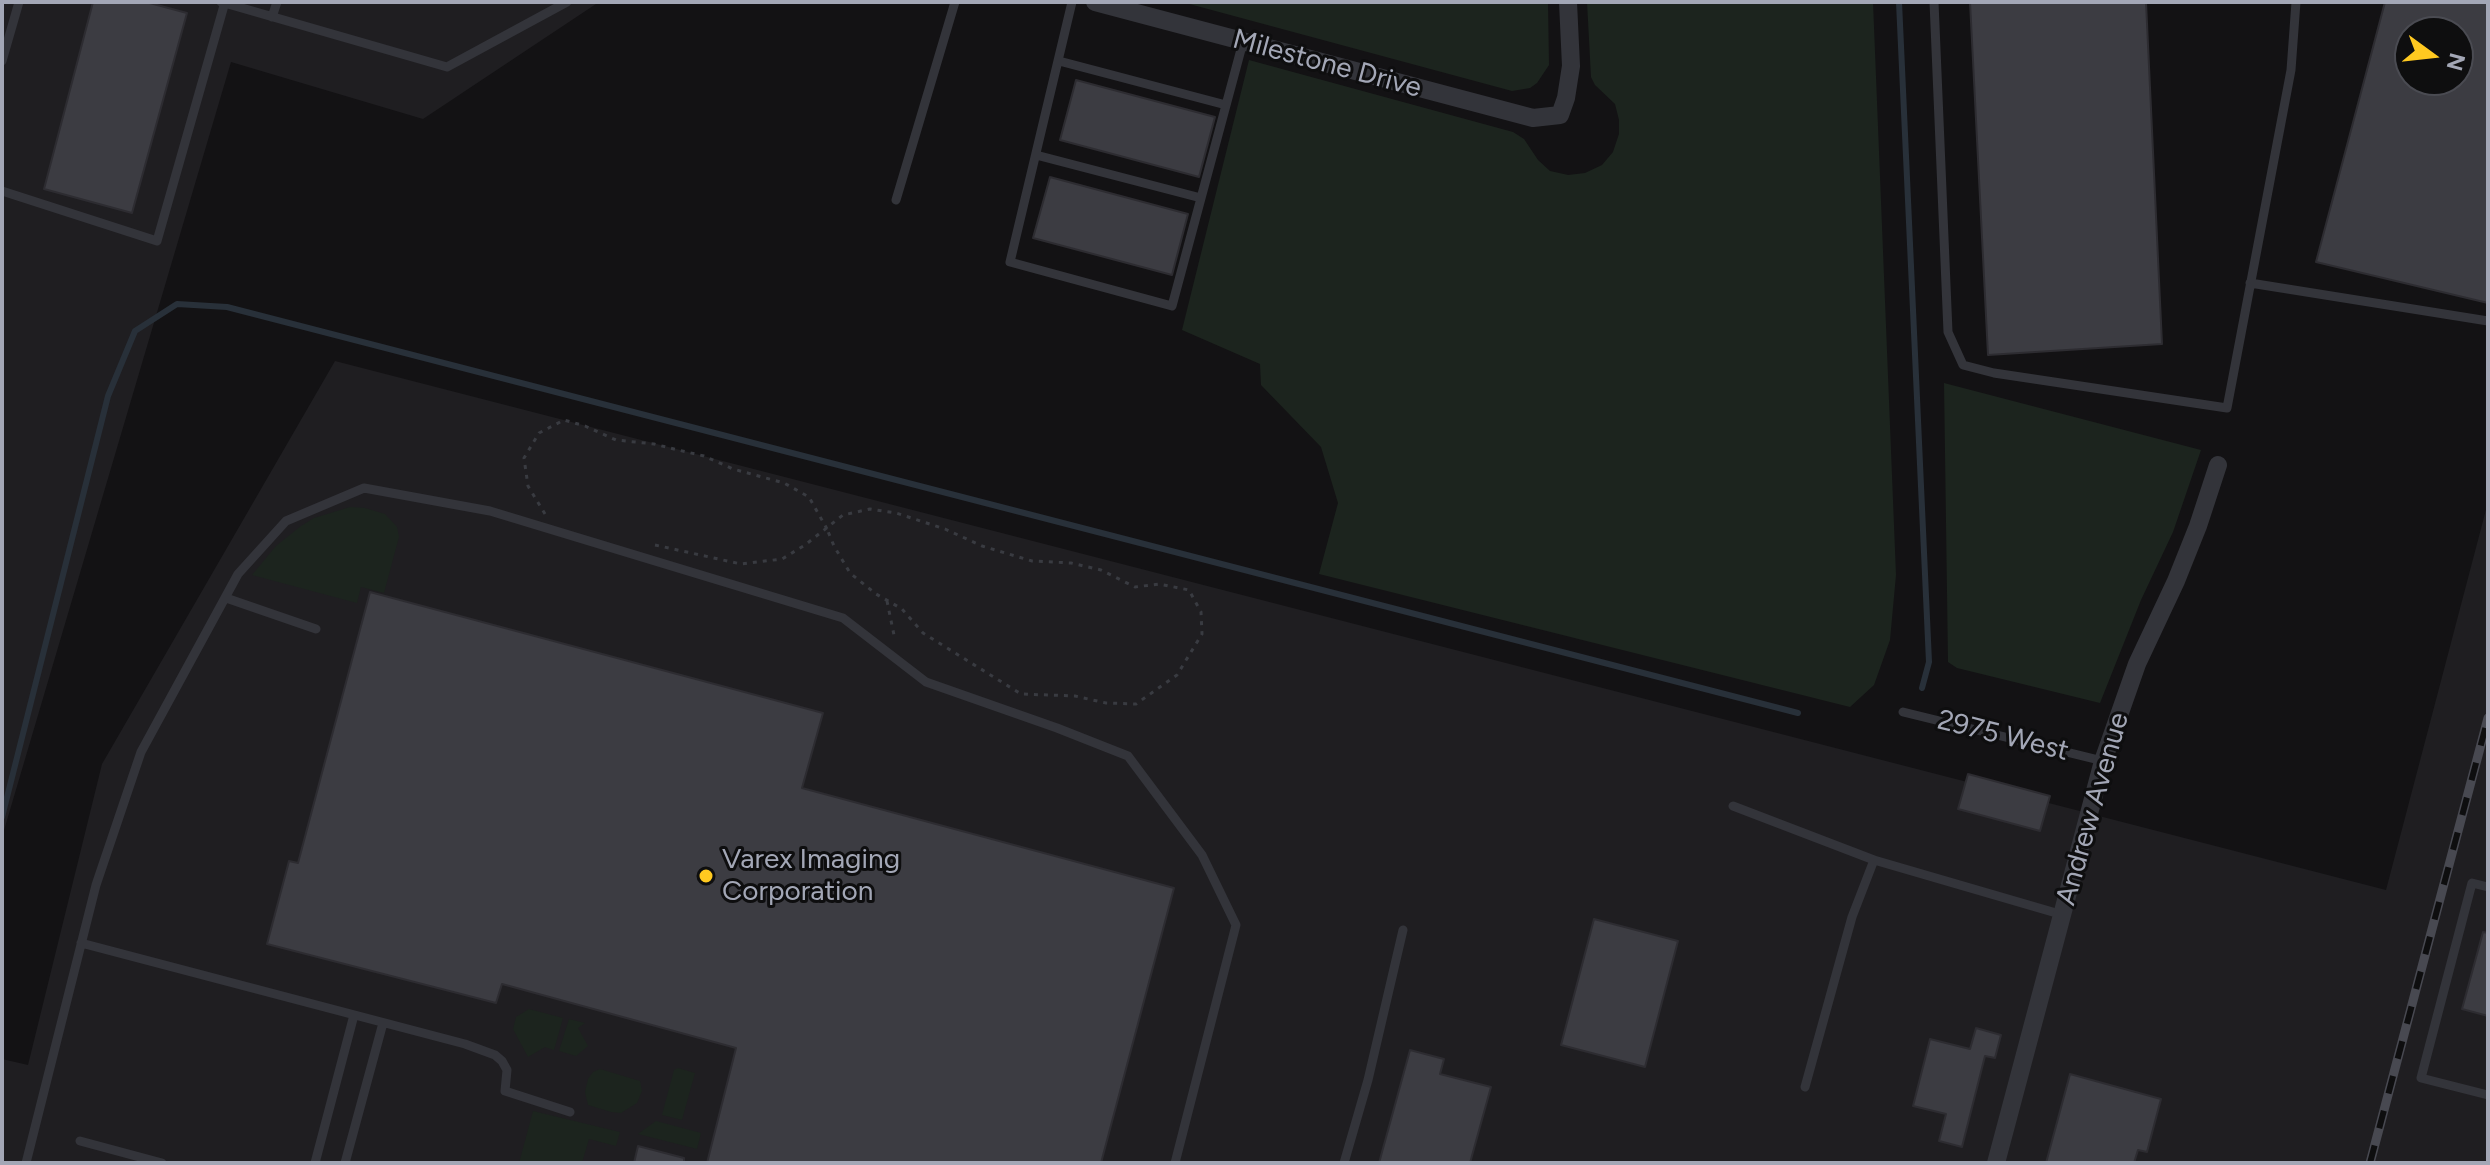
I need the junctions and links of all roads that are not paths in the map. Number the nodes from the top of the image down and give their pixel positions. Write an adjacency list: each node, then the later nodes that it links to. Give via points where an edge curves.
1 (19, 2): 13 (lane)
2 (223, 2): 11 (lane); 17 (lane, via 157,241)
3 (277, 2): 11 (lane)
4 (567, 2): 11 (lane, via 447,67)
5 (955, 2): 19 (lane)
6 (1072, 2): 14 (lane)
7 (1095, 2): 12 (street, Milestone Drive)
8 (1568, 2): 12 (street, Milestone Drive, via 1571,66 1566,98 1560,115 1547,118)
9 (1934, 2): 20 (lane, via 1948,332 1963,365 2227,408)
10 (2296, 2): 20 (lane, via 2291,70)
11 (272, 17)
12 (1243, 42): 15 (lane)
13 (2, 61)
14 (1059, 61): 15 (lane); 16 (lane)
15 (1226, 105): 18 (lane)
16 (1036, 155): 18 (lane); 18 (lane, via 1010,262 1172,306)
17 (2, 191)
18 (1201, 198)
19 (896, 200)
20 (2250, 283): 21 (lane)
21 (2488, 321)
22 (2218, 465): 26 (street, Andrew Avenue)
23 (226, 598): 24 (lane); 32 (lane, via 141,752); 43 (lane, via 238,574 286,521 364,488 490,511 843,618 926,682 1128,756 1202,855 1236,925)
24 (316, 629)
25 (1903, 712): 26 (lane, 2975 West)
26 (2103, 761): 30 (street, Andrew Avenue)
27 (1733, 806): 28 (lane)
28 (1874, 860): 30 (lane); 35 (lane, via 1852,917)
29 (2488, 887): 36 (lane, via 2472,883 2421,1078)
30 (2063, 915): 45 (street, Andrew Avenue)
31 (1403, 930): 44 (lane)
32 (81, 943): 33 (lane); 39 (lane)
33 (354, 1015): 34 (lane); 41 (lane)
34 (383, 1023): 37 (lane, via 495,1055 507,1070 505,1091); 42 (lane)
35 (1805, 1087)
36 (2488, 1095)
37 (570, 1112)
38 (80, 1141): 40 (lane)
39 (26, 1163)
40 (162, 1163)
41 (315, 1163)
42 (345, 1163)
43 (1175, 1163)
44 (1344, 1163)
45 (1996, 1163)

